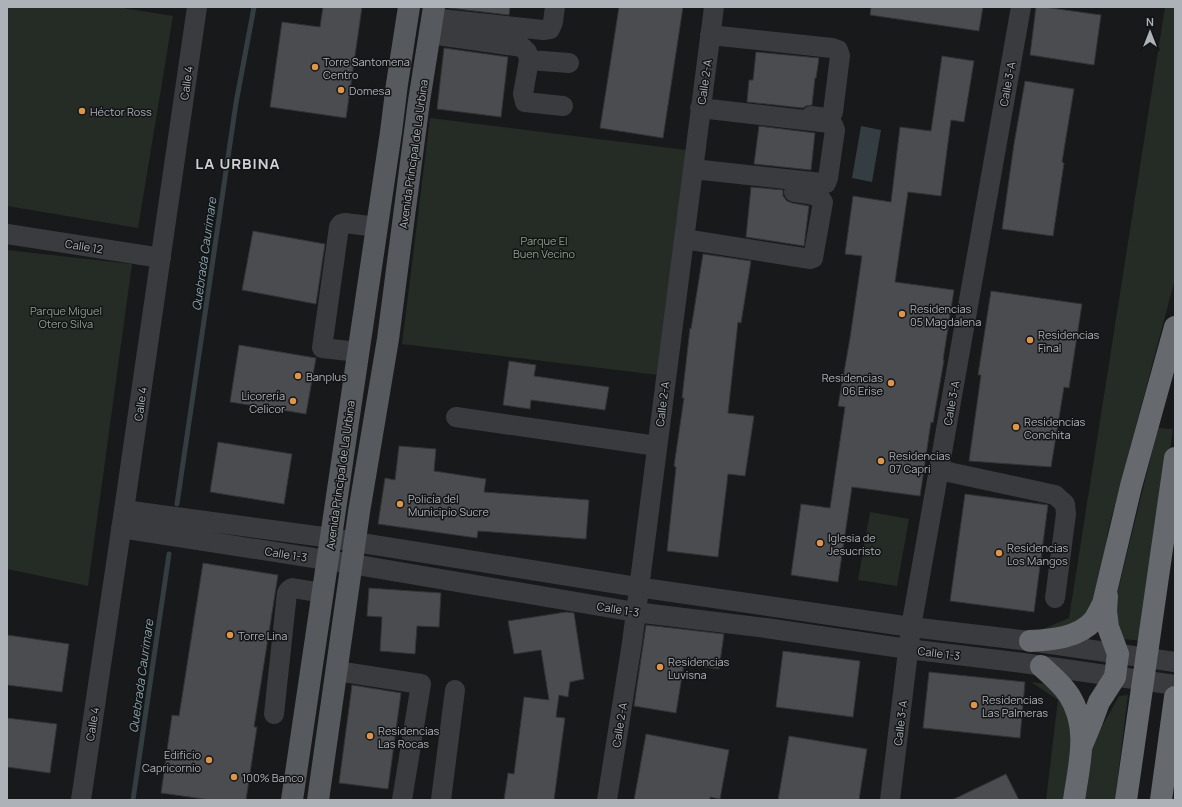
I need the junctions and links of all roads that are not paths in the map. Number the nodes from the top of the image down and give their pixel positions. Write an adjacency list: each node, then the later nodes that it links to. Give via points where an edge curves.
1 (197, 7): 16 (street, Calle 4)
2 (409, 7): 13 (main road, Avenida Principal de La Urbina)
3 (555, 7): 6 (street, via 550,29 543,30)
4 (714, 7): 7 (street, Calle 2-A)
5 (1021, 7): 22 (street, Calle 3-A)
6 (432, 20): 8 (street, via 522,47 527,52); 25 (main road, Avenida Principal de La Urbina, via 388,339)
7 (710, 35): 10 (street, Calle 2-A); 10 (street, via 838,50 840,56 833,112 826,118)
8 (529, 60): 9 (street); 11 (street, via 525,102)
9 (569, 63)
10 (701, 105): 12 (street, Calle 2-A); 12 (street, via 830,123 834,125 835,130 826,182)
11 (563, 106)
12 (692, 173): 15 (street, Calle 2-A); 15 (street, via 816,195 823,202 813,258 810,259)
13 (377, 227): 18 (main road, Avenida Principal de La Urbina); 18 (street, via 345,223 339,227 322,348)
14 (7, 234): 16 (street, Calle 12)
15 (684, 239): 20 (street, Calle 2-A)
16 (161, 258): 23 (street, Calle 4)
17 (1175, 327): 28 (highway, via 1131,486)
18 (358, 352): 24 (main road, Avenida Principal de La Urbina)
19 (456, 417): 20 (street)
20 (657, 446): 27 (street, Calle 2-A)
21 (1175, 458): 53 (highway)
22 (939, 470): 30 (street, via 1054,495 1065,504 1066,514); 32 (street, Calle 3-A)
23 (123, 519): 24 (street, Calle 1-3); 26 (street, Calle 1-3); 45 (street, Calle 4)
24 (331, 538): 25 (street, Calle 1-3); 26 (main road, Avenida Principal de La Urbina)
25 (354, 553): 26 (street, Calle 1-3); 27 (street, Calle 1-3); 31 (street, Calle 1-3); 38 (main road, Avenida Principal de La Urbina)
26 (328, 560): 29 (main road, Avenida Principal de La Urbina)
27 (638, 587): 31 (street, Calle 2-A); 32 (street, Calle 1-3)
28 (1107, 591): 33 (highway, via 1094,620 1086,628 1069,636); 35 (highway, via 1108,627)
29 (323, 593): 43 (street, via 292,588 287,593); 46 (main road, Avenida Principal de La Urbina)
30 (1054, 598)
31 (635, 612): 34 (street, Calle 1-3); 50 (street, Calle 2-A)
32 (911, 627): 33 (street, Calle 1-3); 34 (street, Calle 3-A)
33 (1030, 641): 35 (street, Calle 1-3)
34 (908, 649): 37 (street, Calle 1-3); 51 (street, Calle 3-A)
35 (1118, 654): 36 (street, Calle 1-3); 39 (highway)
36 (1175, 662)
37 (1041, 666): 39 (street, Calle 1-3); 44 (highway, via 1069,694 1081,724)
38 (337, 671): 47 (main road, Avenida Principal de La Urbina); 48 (street, via 421,684)
39 (1116, 678): 40 (street, Calle 1-3); 44 (highway, via 1099,702)
40 (1175, 685)
41 (455, 690): 49 (street)
42 (1175, 697): 54 (highway)
43 (274, 714)
44 (1082, 745): 52 (highway)
45 (81, 800)
46 (292, 800)
47 (318, 800)
48 (402, 800)
49 (441, 800)
50 (607, 800)
51 (890, 800)
52 (1074, 800)
53 (1126, 800)
54 (1161, 800)

